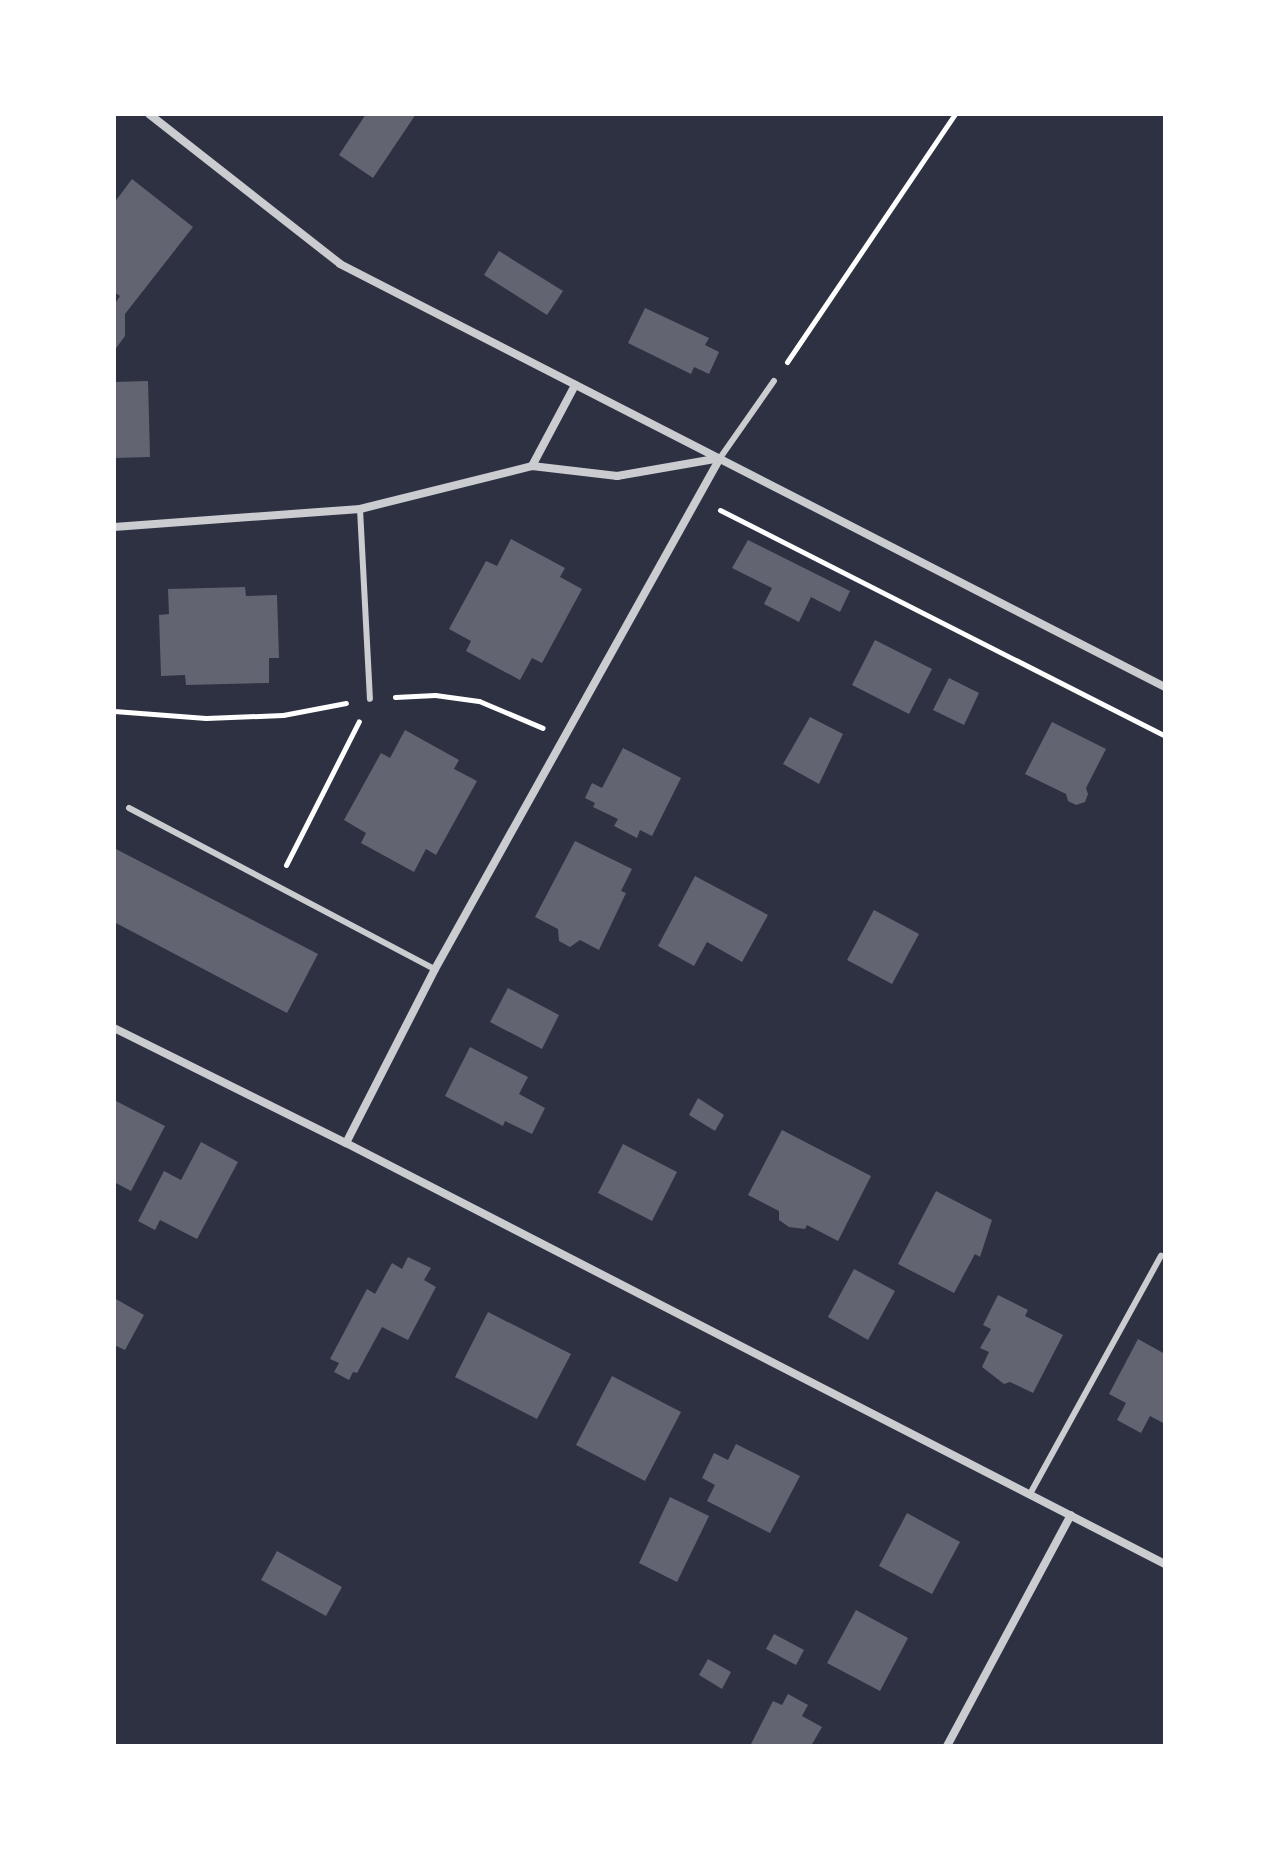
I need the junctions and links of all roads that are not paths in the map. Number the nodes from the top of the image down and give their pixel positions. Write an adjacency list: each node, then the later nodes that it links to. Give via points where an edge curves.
1 (149, 114): 3 (street, via 340,264)
2 (774, 381): 4 (lane)
3 (575, 385): 4 (street); 5 (street)
4 (720, 458): 5 (street, via 617,476); 8 (street); 11 (street)
5 (532, 466): 6 (street)
6 (360, 509): 7 (street); 9 (lane)
7 (114, 527)
8 (1165, 687)
9 (370, 699)
10 (129, 808): 11 (lane)
11 (435, 969): 13 (street)
12 (114, 1028): 13 (street)
13 (346, 1143): 15 (street)
14 (1161, 1256): 15 (lane)
15 (1030, 1494): 16 (street)
16 (1071, 1515): 17 (street); 18 (street)
17 (1165, 1564)
18 (947, 1746)

